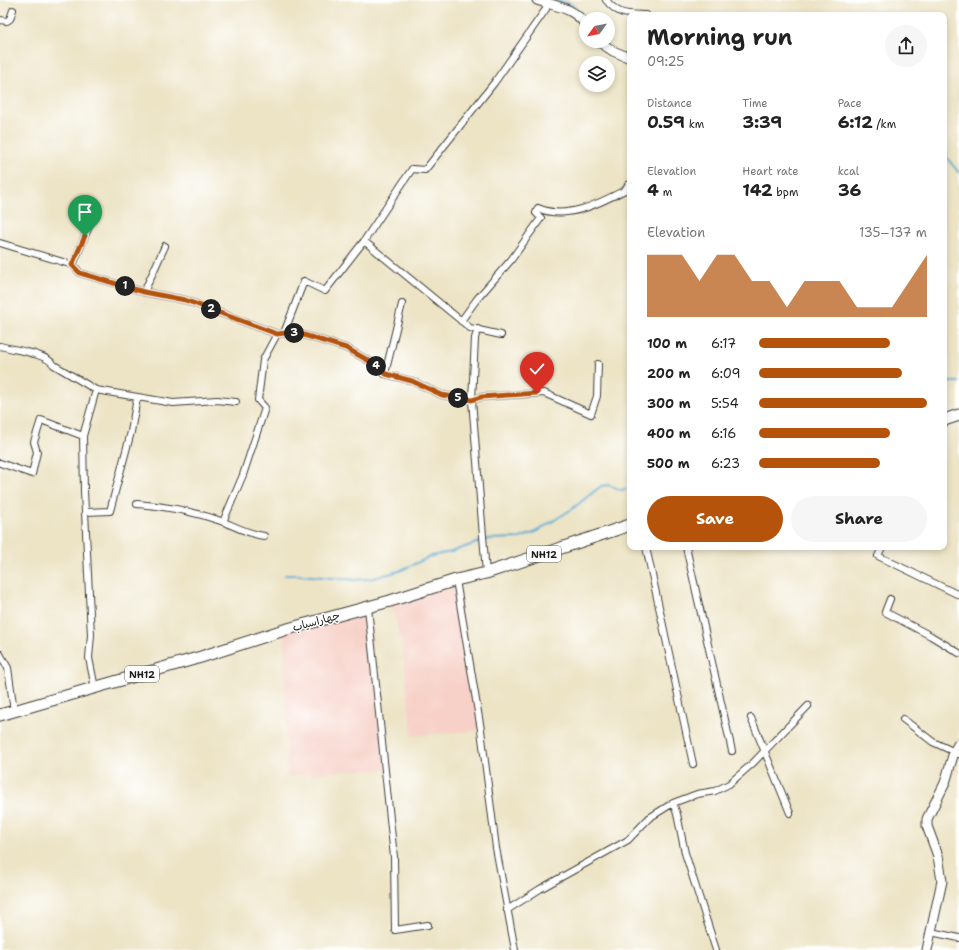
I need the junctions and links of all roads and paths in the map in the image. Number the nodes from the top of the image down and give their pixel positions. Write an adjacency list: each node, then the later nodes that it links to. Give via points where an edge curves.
1 (537, 0): 3 (street)
2 (606, 0): 5 (street, via 622,14)
3 (546, 3): 6 (street, via 568,9); 12 (street, via 546,9 494,83 425,170 412,169)
4 (13, 10): 7 (street, via 10,19)
5 (627, 14)
6 (579, 17)
7 (0, 20)
8 (608, 48): 9 (street)
9 (627, 57)
10 (627, 187): 18 (street, via 625,190 577,210 548,213 538,208 536,213 541,218 511,260)
11 (97, 207): 15 (street)
12 (364, 241): 18 (street); 20 (street, via 325,292 304,282)
13 (0, 243): 15 (street)
14 (165, 246): 16 (street)
15 (72, 265): 16 (street, via 80,273)
16 (144, 292): 21 (street, via 185,300)
17 (402, 304): 25 (street)
18 (461, 321): 19 (street, via 470,328)
19 (478, 329): 22 (street); 28 (street, via 475,338)
20 (284, 333): 21 (street); 25 (street, via 294,332 346,348)
21 (277, 334): 36 (street, via 264,360 258,400 265,408 243,475)
22 (501, 335)
23 (0, 346): 26 (street, via 51,360 54,366)
24 (598, 364): 28 (street, via 597,396 591,414 544,393 481,397)
25 (386, 374): 28 (street, via 412,381 442,395)
26 (96, 390): 27 (street); 32 (street)
27 (137, 398): 29 (street, via 173,403 216,400); 35 (street, via 131,432 110,511)
28 (472, 400): 42 (street)
29 (236, 402)
30 (959, 415): 31 (highway)
31 (947, 419)
32 (83, 436): 33 (street, via 41,420 34,442 37,452 32,474); 35 (street)
33 (0, 463)
34 (137, 504): 36 (street, via 164,506)
35 (86, 512): 49 (street, via 91,635 89,658)
36 (223, 522): 38 (street, via 250,534)
37 (627, 526): 42 (highway, چهاراسیاب / NH12)
38 (264, 536)
39 (647, 550): 59 (street)
40 (687, 550): 57 (street)
41 (881, 550): 44 (street, via 878,556)
42 (486, 573): 43 (highway, چهاراسیاب / NH12)
43 (456, 580): 46 (highway, چهاراسیاب / NH12); 62 (street)
44 (959, 595)
45 (890, 599): 47 (street, via 885,612)
46 (368, 608): 49 (highway, چهاراسیاب / NH12, via 284,630); 63 (street, via 394,857 395,930)
47 (959, 653)
48 (0, 654): 51 (street, via 8,668)
49 (95, 688): 51 (highway, چهاراسیاب / NH12)
50 (808, 706): 56 (street)
51 (14, 711): 52 (highway, چهاراسیاب / NH12)
52 (0, 715)
53 (751, 718): 56 (street)
54 (903, 719): 58 (street, via 933,742)
55 (959, 743): 58 (street)
56 (765, 750): 60 (street, via 722,788); 61 (street)
57 (732, 751)
58 (957, 753): 64 (street, via 927,819 926,826 938,856 942,881)
59 (693, 764)
60 (672, 803): 62 (street, via 649,818 628,840); 67 (street, via 678,814 685,852)
61 (790, 813)
62 (507, 910): 66 (street)
63 (428, 925)
64 (931, 932): 65 (street); 68 (street)
65 (959, 938)
66 (515, 950)
67 (716, 950)
68 (927, 950)

